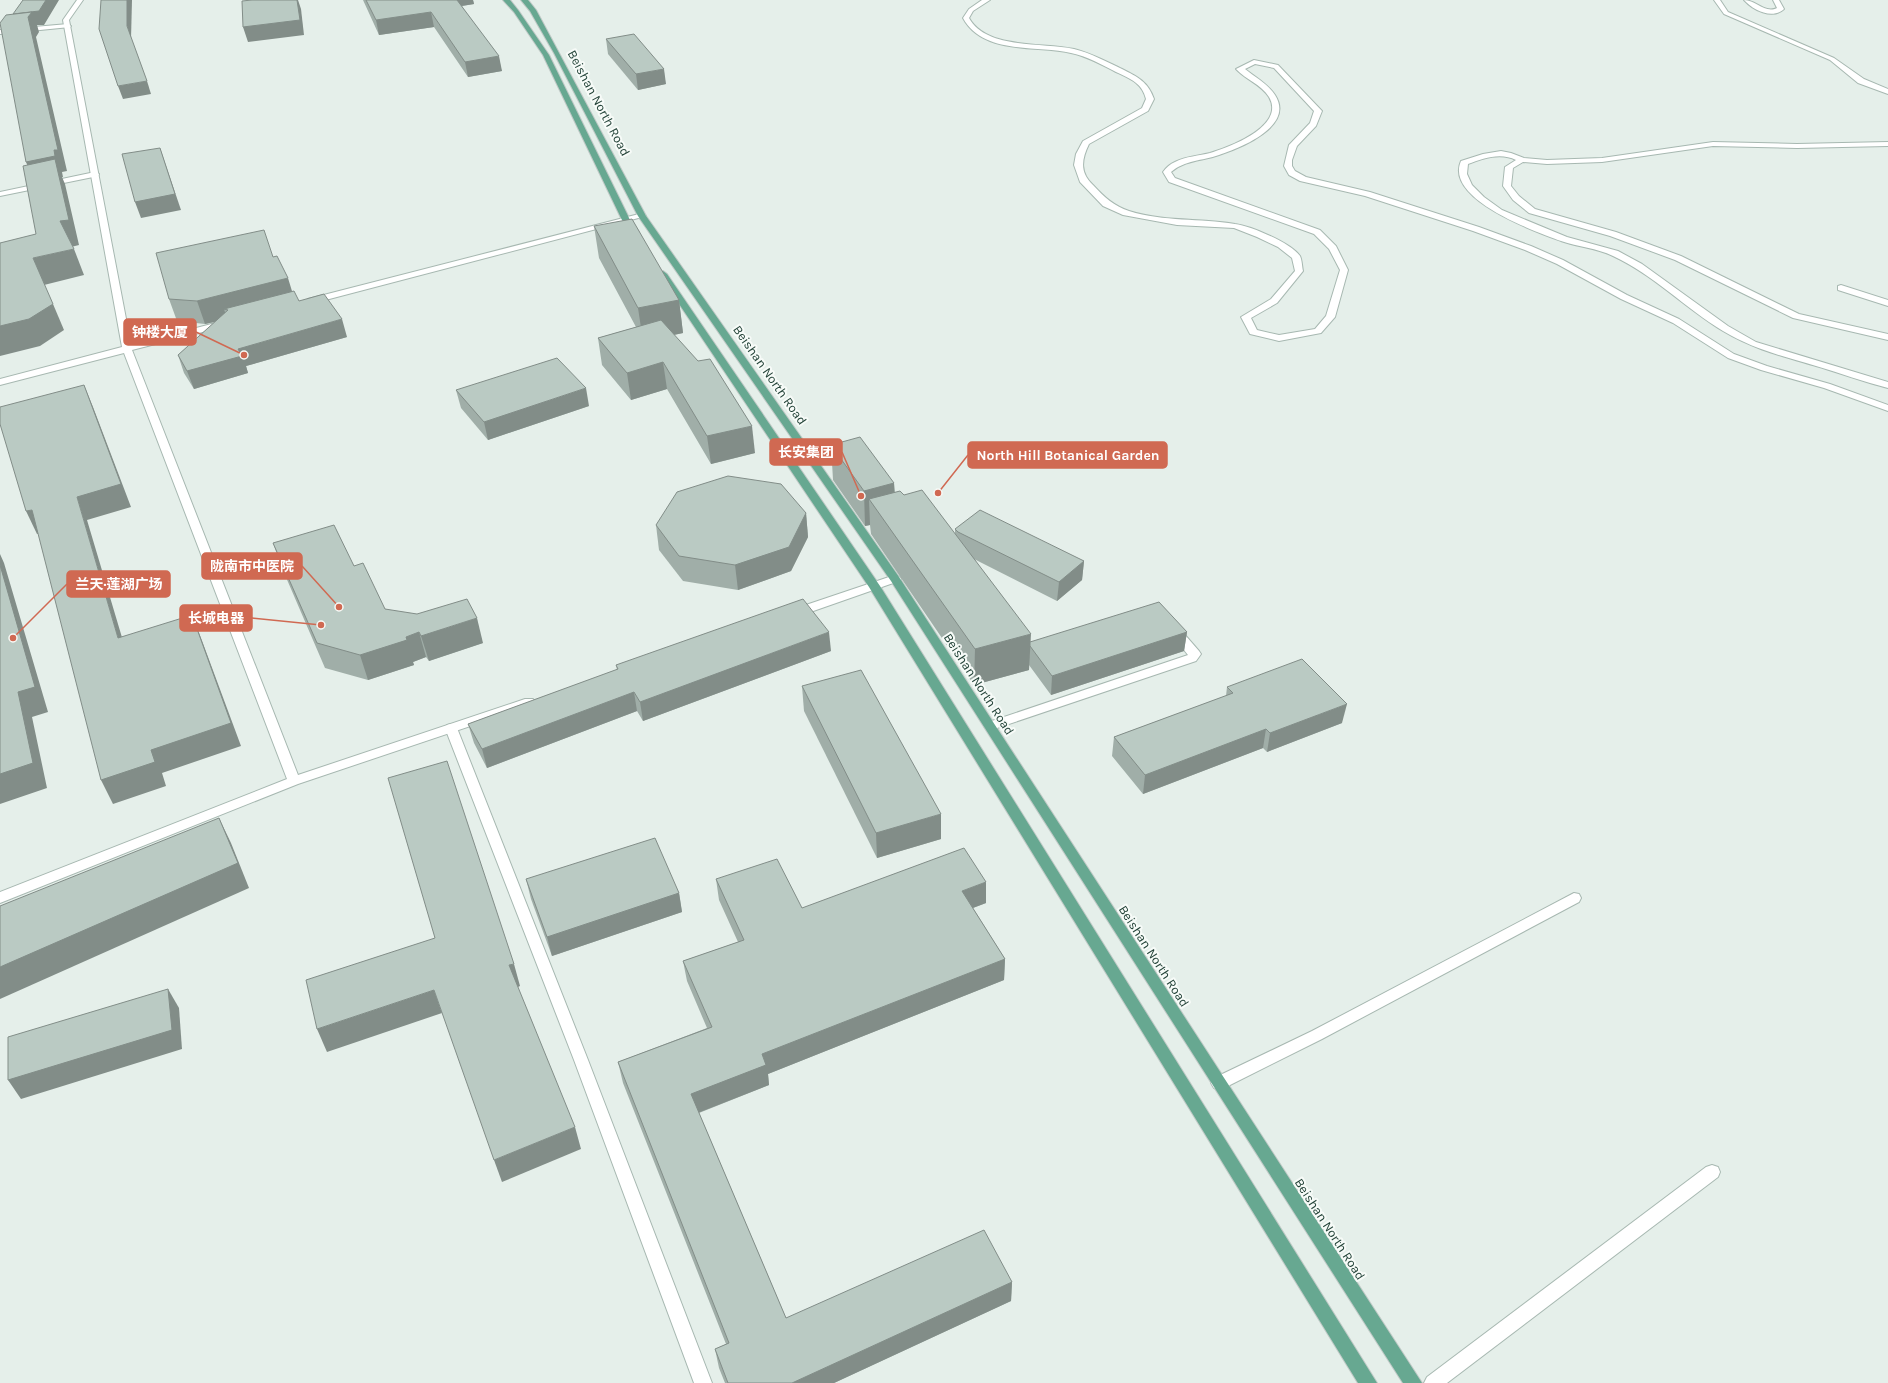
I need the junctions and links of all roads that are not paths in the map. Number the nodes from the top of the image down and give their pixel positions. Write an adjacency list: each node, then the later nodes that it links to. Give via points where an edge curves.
1 (80, 0): 8 (street, via 66,20)
2 (506, 0): 16 (main road, Beishan North Road, via 546,55)
3 (524, 0): 15 (main road, Beishan North Road, via 536,16)
4 (987, 0): 27 (street, via 971,10 966,18 971,27 983,35 1000,42 1074,51 1140,80 1148,89 1150,99 1145,109 1086,143 1080,154 1078,165 1083,180 1106,204 1126,213 1151,219 1235,226 1274,242 1296,257 1299,271 1274,301 1246,317 1253,332 1279,338 1318,331 1330,317 1344,270 1333,248 1317,232 1172,180 1167,172 1178,163 1216,154 1251,139 1264,131 1272,121 1276,109 1274,99 1240,69 1254,62 1276,66 1318,112 1313,124 1293,145 1288,160 1292,173 1303,179 1367,194 1528,248 1676,321 1731,356)
5 (1717, 0): 10 (street, via 1726,13 1832,59 1861,81)
6 (1747, 0): 7 (street, via 1765,11 1776,12 1781,9)
7 (1776, 0)
8 (68, 26): 9 (street); 13 (street)
9 (0, 32)
10 (1888, 92)
11 (1888, 144): 12 (street, via 1713,144 1602,160)
12 (1522, 160): 23 (street, via 1509,167 1507,186 1516,198 1532,211 1613,234 1678,258 1796,316); 26 (street, via 1514,155 1499,153 1480,156 1464,163 1463,174 1468,186 1499,212 1564,239 1615,253 1639,266 1725,328 1753,344)
13 (95, 174): 14 (street); 24 (street)
14 (0, 194)
15 (642, 216): 16 (street); 29 (main road, Beishan North Road)
16 (626, 220): 17 (main road, Beishan North Road); 20 (street)
17 (640, 240)
18 (657, 266): 31 (main road)
19 (1841, 288): 21 (street)
20 (304, 303)
21 (1888, 303)
22 (235, 321): 24 (street)
23 (1888, 337)
24 (127, 349): 25 (street); 37 (street)
25 (0, 382)
26 (1888, 385)
27 (1888, 408)
28 (878, 528): 29 (street)
29 (862, 532): 30 (main road, Beishan North Road)
30 (895, 579): 31 (street); 35 (main road, Beishan North Road)
31 (874, 586): 32 (street); 43 (main road)
32 (784, 616)
33 (1167, 623): 35 (street, via 1195,654 1192,658)
34 (543, 697): 36 (street)
35 (990, 726): 40 (main road, Beishan North Road)
36 (451, 728): 37 (street); 42 (street, via 581,1060)
37 (294, 781): 38 (street)
38 (0, 898)
39 (1574, 898): 40 (street, via 1317,1035)
40 (1219, 1083): 44 (main road, Beishan North Road)
41 (1712, 1172): 45 (street)
42 (703, 1383)
43 (1368, 1383)
44 (1413, 1383)
45 (1433, 1383)

